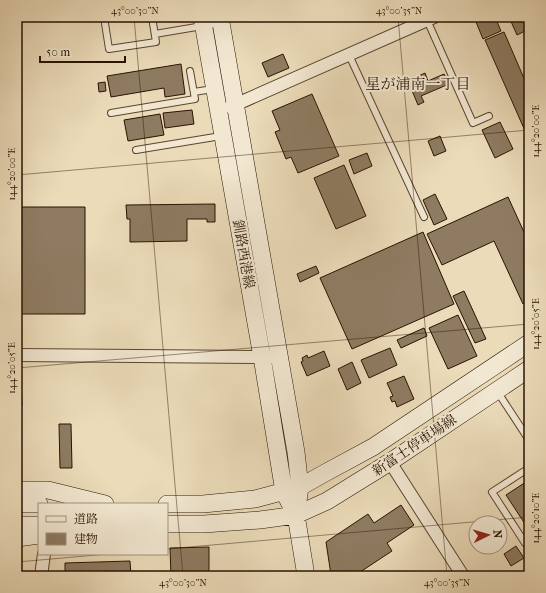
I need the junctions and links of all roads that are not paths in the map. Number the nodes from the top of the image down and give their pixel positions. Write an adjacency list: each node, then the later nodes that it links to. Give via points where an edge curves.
1 (104, 17): 6 (lane, via 109,49 156,42)
2 (152, 17): 6 (lane)
3 (430, 18): 7 (street); 14 (lane, via 473,123)
4 (221, 20): 5 (lane); 9 (main road, 釧路西港線)
5 (203, 21): 6 (lane); 9 (main road, 釧路西港線)
6 (155, 34)
7 (349, 55): 11 (street); 17 (lane)
8 (190, 71): 10 (lane)
9 (224, 88): 10 (lane); 11 (main road, 釧路西港線); 12 (main road, 釧路西港線)
10 (194, 92): 13 (lane, via 195,99)
11 (235, 105): 12 (street); 15 (main road, 釧路西港線)
12 (219, 111): 15 (main road, 釧路西港線)
13 (111, 113)
14 (489, 116)
15 (232, 135): 16 (lane); 20 (main road, 釧路西港線); 21 (main road, 釧路西港線)
16 (136, 150)
17 (424, 217)
18 (529, 343): 27 (main road, 新富士停車場線, via 374,448)
19 (17, 355): 20 (street)
20 (262, 357): 21 (street); 29 (main road, 釧路西港線)
21 (279, 357): 27 (main road, 釧路西港線)
22 (529, 368): 23 (main road, 新富士停車場線)
23 (496, 390): 24 (lane); 25 (main road, 新富士停車場線)
24 (529, 440)
25 (390, 462): 34 (main road, 新富士停車場線, via 326,501); 44 (street)
26 (529, 468): 40 (lane, via 492,492 525,543)
27 (300, 487): 29 (main road); 34 (main road, 釧路西港線)
28 (17, 490): 30 (main road, via 48,490)
29 (284, 492): 33 (main road, via 255,499 203,504); 34 (main road, 釧路西港線)
30 (101, 503)
31 (17, 504): 32 (main road)
32 (38, 504)
33 (168, 504)
34 (296, 515): 35 (main road, via 204,524); 43 (main road)
35 (168, 524)
36 (17, 525): 37 (main road)
37 (38, 525)
38 (38, 535): 39 (main road)
39 (17, 538)
40 (529, 541)
41 (44, 555): 42 (street)
42 (41, 576)
43 (306, 576)
44 (463, 576)

